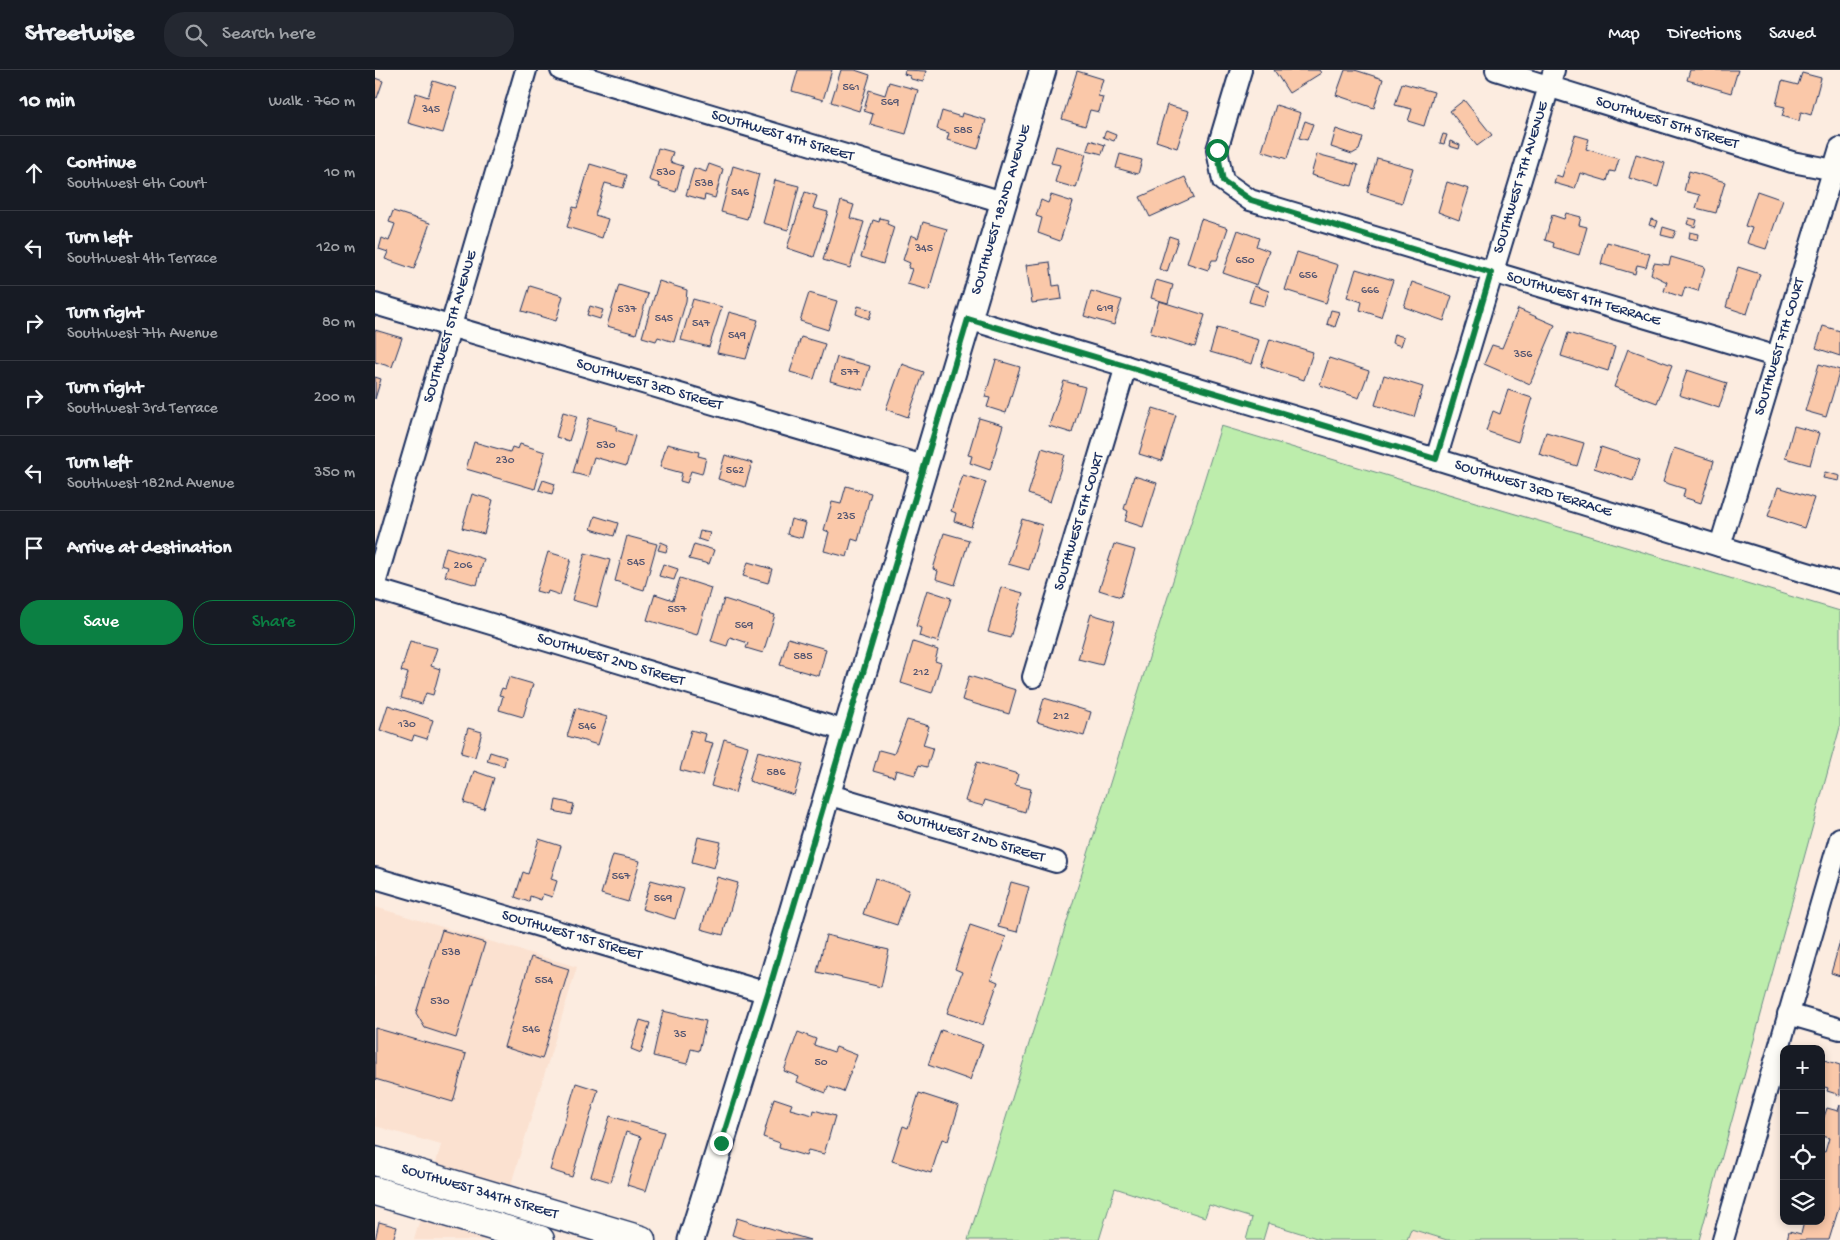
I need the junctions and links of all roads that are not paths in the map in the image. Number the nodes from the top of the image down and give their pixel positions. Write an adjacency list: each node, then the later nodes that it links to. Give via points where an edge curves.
1 (526, 70): 13 (street, SOUTHWEST 5TH AVENUE)
2 (561, 70): 9 (street, SOUTHWEST 4TH STREET)
3 (1043, 70): 9 (street, SOUTHWEST 182ND AVENUE)
4 (1241, 70): 10 (street, SOUTHWEST 4TH TERRACE, via 1217,150 1223,181 1251,200)
5 (1496, 70): 6 (street, SOUTHWEST 5TH STREET)
6 (1552, 78): 8 (street, SOUTHWEST 5TH STREET, via 1792,162); 10 (street, SOUTHWEST 7TH AVENUE)
7 (1840, 148): 8 (street, SOUTHWEST 7TH COURT)
8 (1837, 171): 14 (street, SOUTHWEST 7TH COURT)
9 (1003, 202): 12 (street, SOUTHWEST 182ND AVENUE)
10 (1491, 273): 14 (street, SOUTHWEST 4TH TERRACE); 16 (street, SOUTHWEST 7TH AVENUE)
11 (375, 304): 13 (street, SOUTHWEST 3RD STREET)
12 (968, 319): 15 (street, SOUTHWEST 3RD TERRACE); 17 (street, SOUTHWEST 182ND AVENUE)
13 (450, 326): 17 (street, SOUTHWEST 3RD STREET); 20 (street, SOUTHWEST 5TH AVENUE)
14 (1777, 357): 18 (street, SOUTHWEST 7TH COURT)
15 (1126, 366): 16 (street, SOUTHWEST 3RD TERRACE); 22 (street, SOUTHWEST 6TH COURT)
16 (1436, 459): 18 (street, SOUTHWEST 3RD TERRACE)
17 (924, 466): 23 (street, SOUTHWEST 182ND AVENUE)
18 (1720, 546): 19 (street, SOUTHWEST 3RD TERRACE)
19 (1840, 583)
20 (375, 584)
21 (375, 589): 23 (street, SOUTHWEST 2ND STREET)
22 (1033, 677)
23 (846, 731): 24 (street, SOUTHWEST 182ND AVENUE)
24 (827, 794): 26 (street, SOUTHWEST 2ND STREET); 28 (street, SOUTHWEST 182ND AVENUE)
25 (1840, 838): 29 (street)
26 (1056, 862)
27 (375, 878): 28 (street, SOUTHWEST 1ST STREET)
28 (768, 993): 35 (street, SOUTHWEST 182ND AVENUE)
29 (1788, 1014): 30 (street); 36 (street)
30 (1840, 1029)
31 (375, 1161): 34 (main road, SOUTHWEST 344TH STREET)
32 (375, 1191): 33 (main road, SOUTHWEST 344TH STREET)
33 (540, 1240)
34 (641, 1240)
35 (691, 1240)
36 (1723, 1240)

